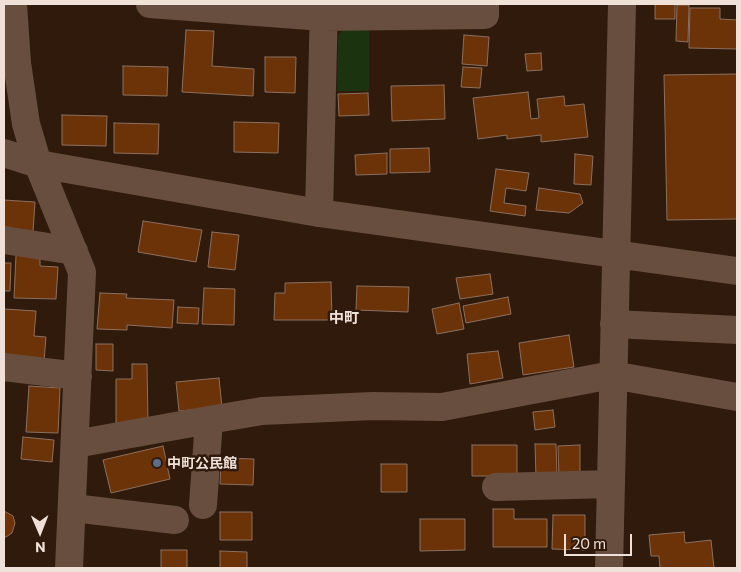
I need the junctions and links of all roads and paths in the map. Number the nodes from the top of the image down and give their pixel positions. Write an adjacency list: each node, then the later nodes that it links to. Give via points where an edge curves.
1 (485, 4): 4 (street, via 485,15)
2 (622, 4): 11 (street)
3 (163, 5): 4 (street)
4 (324, 10): 8 (street)
5 (10, 14): 7 (street, via 26,124)
6 (4, 154): 7 (street)
7 (38, 164): 8 (street); 10 (street)
8 (319, 213): 11 (street)
9 (4, 240): 10 (street)
10 (74, 251): 17 (street, via 82,272)
11 (615, 254): 12 (street); 13 (street)
12 (737, 271)
13 (614, 324): 14 (street); 16 (street)
14 (737, 330)
15 (4, 367): 17 (street)
16 (612, 375): 18 (street); 19 (street, via 442,407 374,406 262,411); 21 (street)
17 (78, 376): 20 (street)
18 (737, 397)
19 (209, 420): 20 (street); 23 (street)
20 (76, 444): 24 (street)
21 (612, 484): 22 (street); 27 (street)
22 (496, 487)
23 (203, 505)
24 (73, 508): 25 (street); 26 (street)
25 (175, 520)
26 (69, 568)
27 (609, 568)

